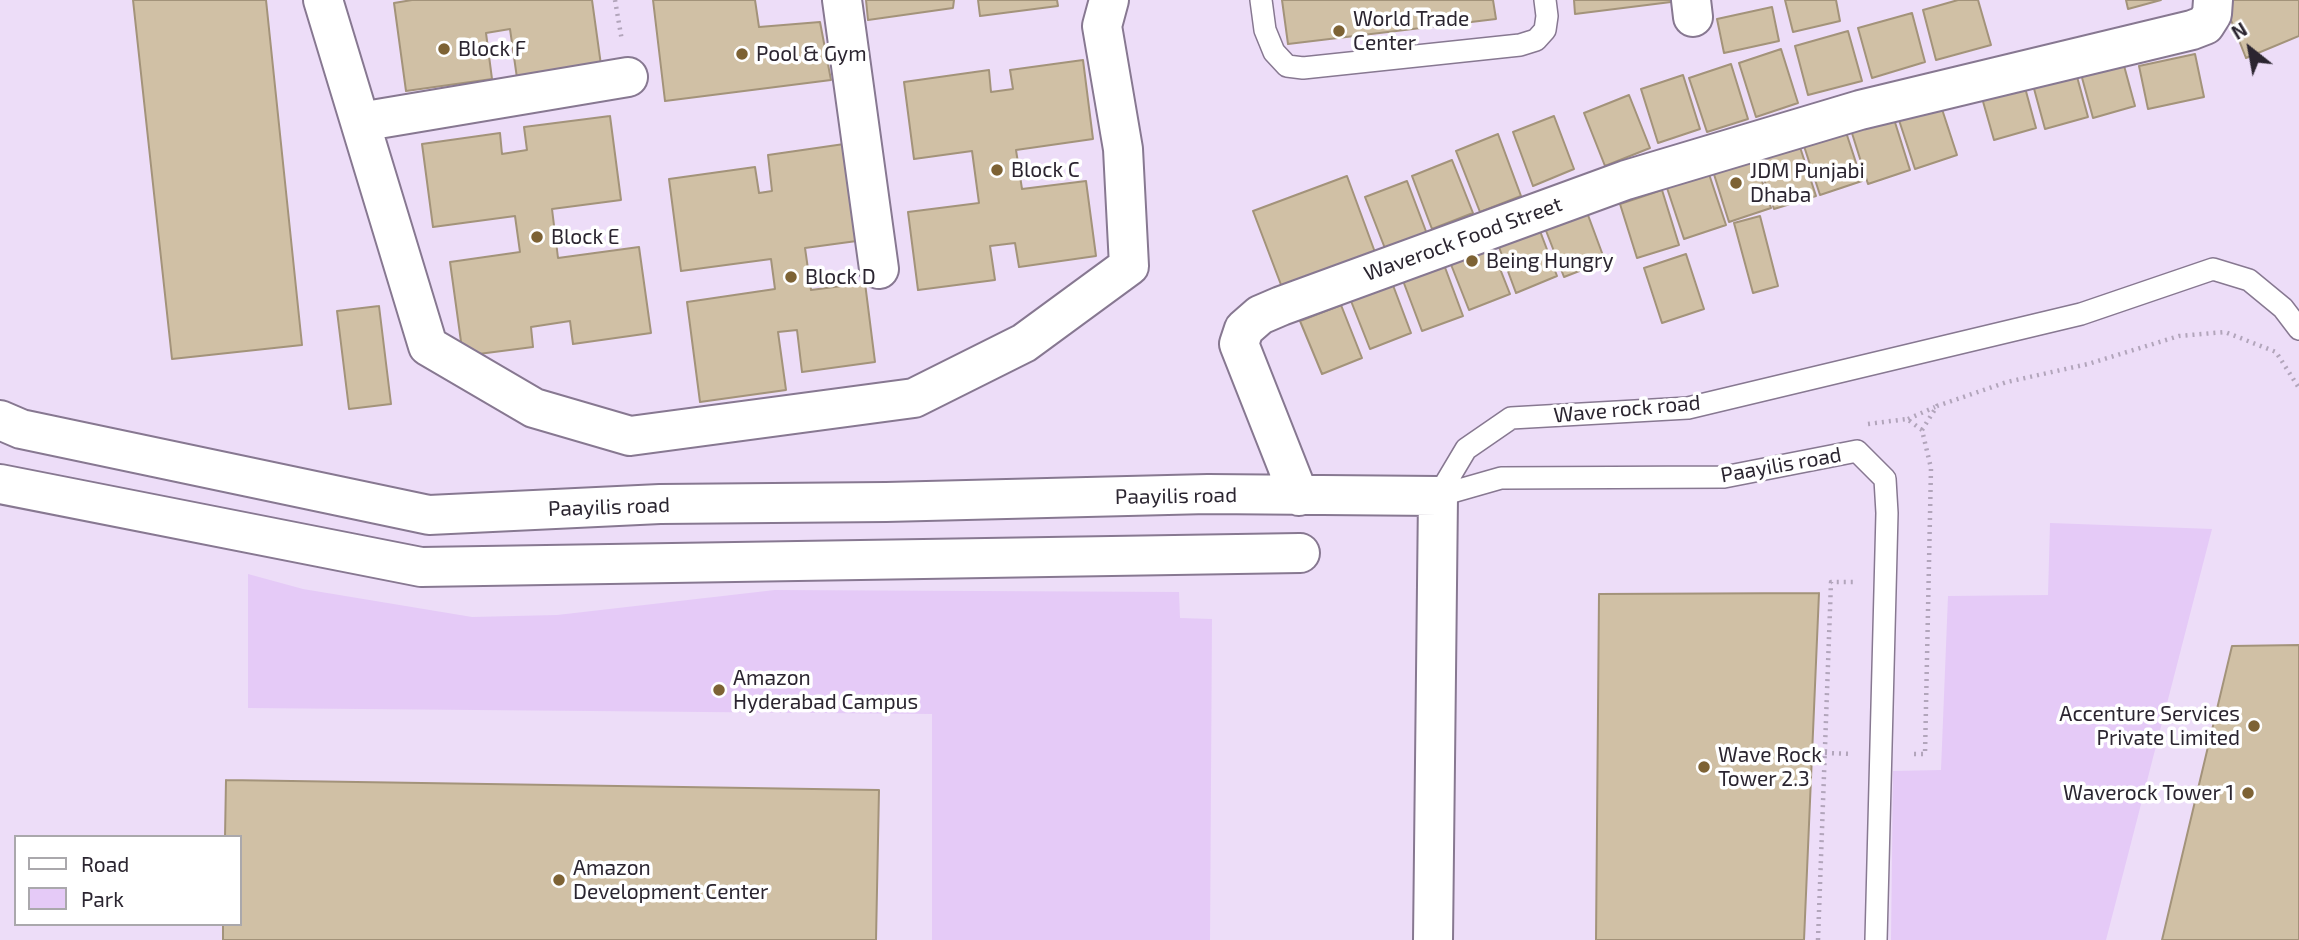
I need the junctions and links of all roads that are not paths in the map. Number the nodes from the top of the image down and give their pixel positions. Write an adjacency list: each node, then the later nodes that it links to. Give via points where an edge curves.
1 (323, 0): 8 (street)
2 (842, 0): 9 (street)
3 (1109, 0): 8 (street, via 1102,26 1123,149 1129,266 1024,343 914,398 630,436 534,408 428,346)
4 (1261, 0): 5 (lane, via 1274,52 1287,66 1303,68 1521,45 1536,40 1545,30)
5 (1545, 0)
6 (2213, 0): 13 (street, Waverock Food Street, via 2205,25 2192,30 1860,110 1626,180 1260,315 1244,329 1239,344)
7 (628, 77): 8 (street)
8 (360, 122)
9 (879, 269)
10 (2299, 329): 14 (lane, Wave rock road, via 2283,308 2249,280 2213,269 2081,314 1688,408 1511,418 1466,449)
11 (0, 420): 15 (street, Paayilis road, via 21,429)
12 (0, 484): 17 (street)
13 (1299, 496): 14 (street, Paayilis road); 15 (street, Paayilis road, via 660,504)
14 (1438, 496): 18 (street); 19 (lane, Paayilis road, via 1501,478 1724,477 1857,451 1885,479)
15 (429, 515): 17 (street)
16 (1300, 554): 17 (street)
17 (421, 567)
18 (1433, 940)
19 (1876, 940)

